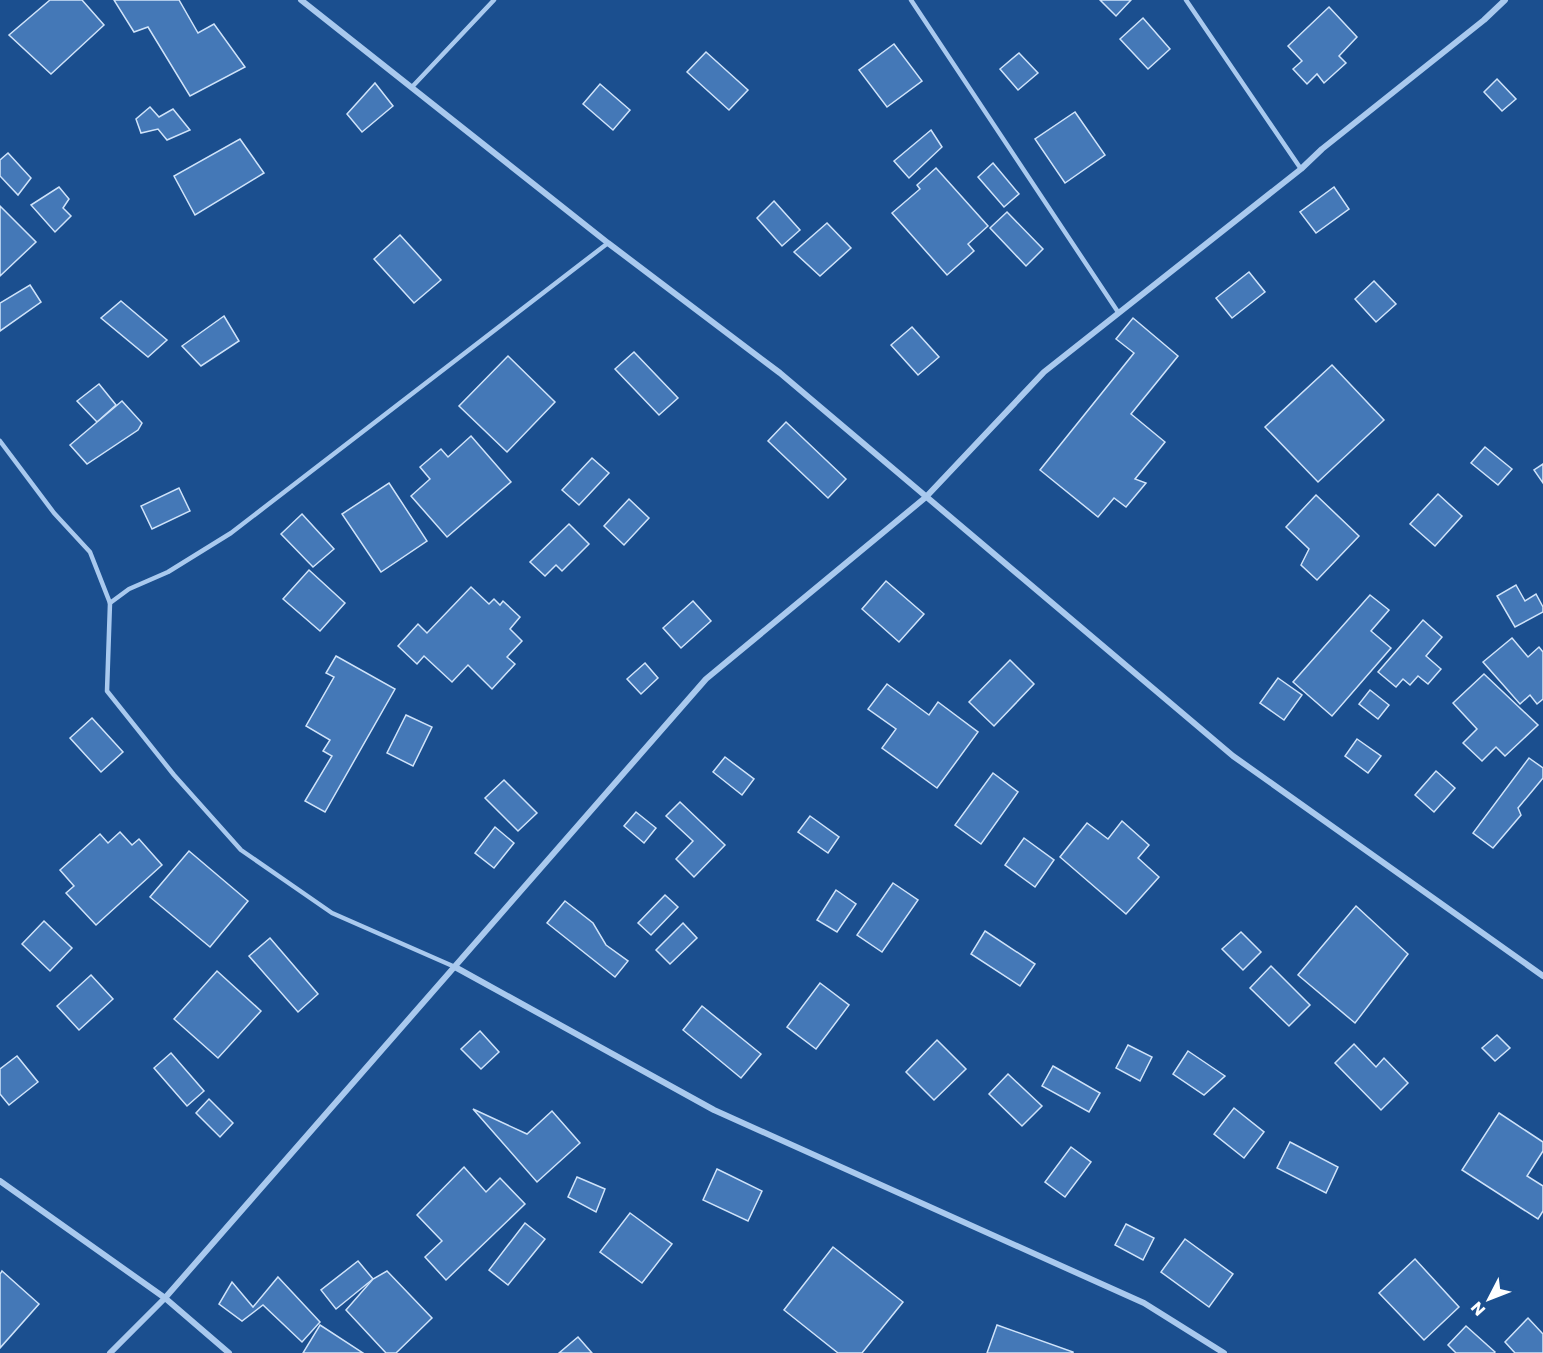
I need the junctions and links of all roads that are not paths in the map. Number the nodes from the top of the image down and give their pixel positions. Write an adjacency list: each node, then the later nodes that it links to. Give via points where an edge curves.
1 (301, 0): 6 (street)
2 (494, 0): 6 (lane)
3 (911, 0): 9 (lane)
4 (1186, 0): 7 (lane)
5 (1505, 0): 7 (street)
6 (412, 87): 8 (street)
7 (1301, 169): 9 (street)
8 (608, 243): 11 (street, via 780,373); 12 (lane, via 231,533)
9 (1118, 312): 11 (street, via 1044,372)
10 (0, 441): 12 (lane, via 54,513 90,552)
11 (926, 496): 13 (street, via 706,679); 14 (street, via 1233,756)
12 (110, 603): 13 (lane, via 107,691 241,850 332,913)
13 (455, 967): 16 (street); 19 (street, via 714,1110 1143,1303)
14 (1543, 976)
15 (0, 1181): 16 (street)
16 (165, 1298): 17 (street); 18 (street)
17 (110, 1353)
18 (229, 1353)
19 (1224, 1353)

